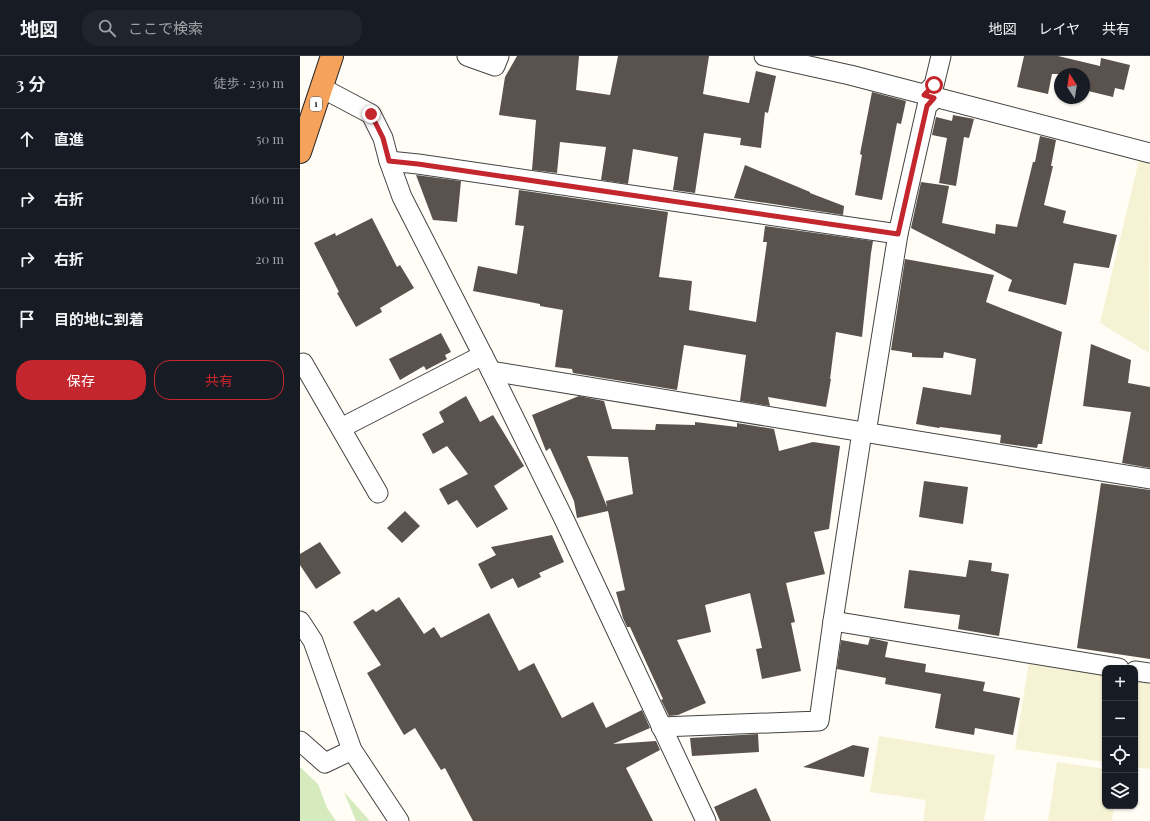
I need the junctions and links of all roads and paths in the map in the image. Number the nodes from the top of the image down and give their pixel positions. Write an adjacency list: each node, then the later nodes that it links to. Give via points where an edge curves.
1 (332, 56): 6 (highway, 1)
2 (467, 56): 3 (street, via 495,66)
3 (499, 56)
4 (764, 56): 7 (street)
5 (941, 56): 7 (street)
6 (322, 88): 8 (highway, 1); 10 (street, via 371,114 383,138)
7 (929, 96): 9 (street); 11 (street)
8 (300, 152)
9 (1150, 153)
10 (389, 161): 11 (street); 13 (street, via 402,197)
11 (898, 234): 15 (street)
12 (303, 363): 14 (street)
13 (487, 363): 14 (street); 15 (street); 23 (street)
14 (341, 428): 17 (street)
15 (864, 432): 16 (street); 19 (street)
16 (1150, 479)
17 (378, 493)
18 (300, 621): 25 (street, via 313,641)
19 (832, 621): 20 (street); 23 (street, via 819,721)
20 (1102, 665)
21 (1138, 671): 22 (street)
22 (1150, 673)
23 (662, 727): 27 (street)
24 (300, 741): 25 (street, via 325,763)
25 (352, 750): 26 (street)
26 (399, 821)
27 (706, 821)

